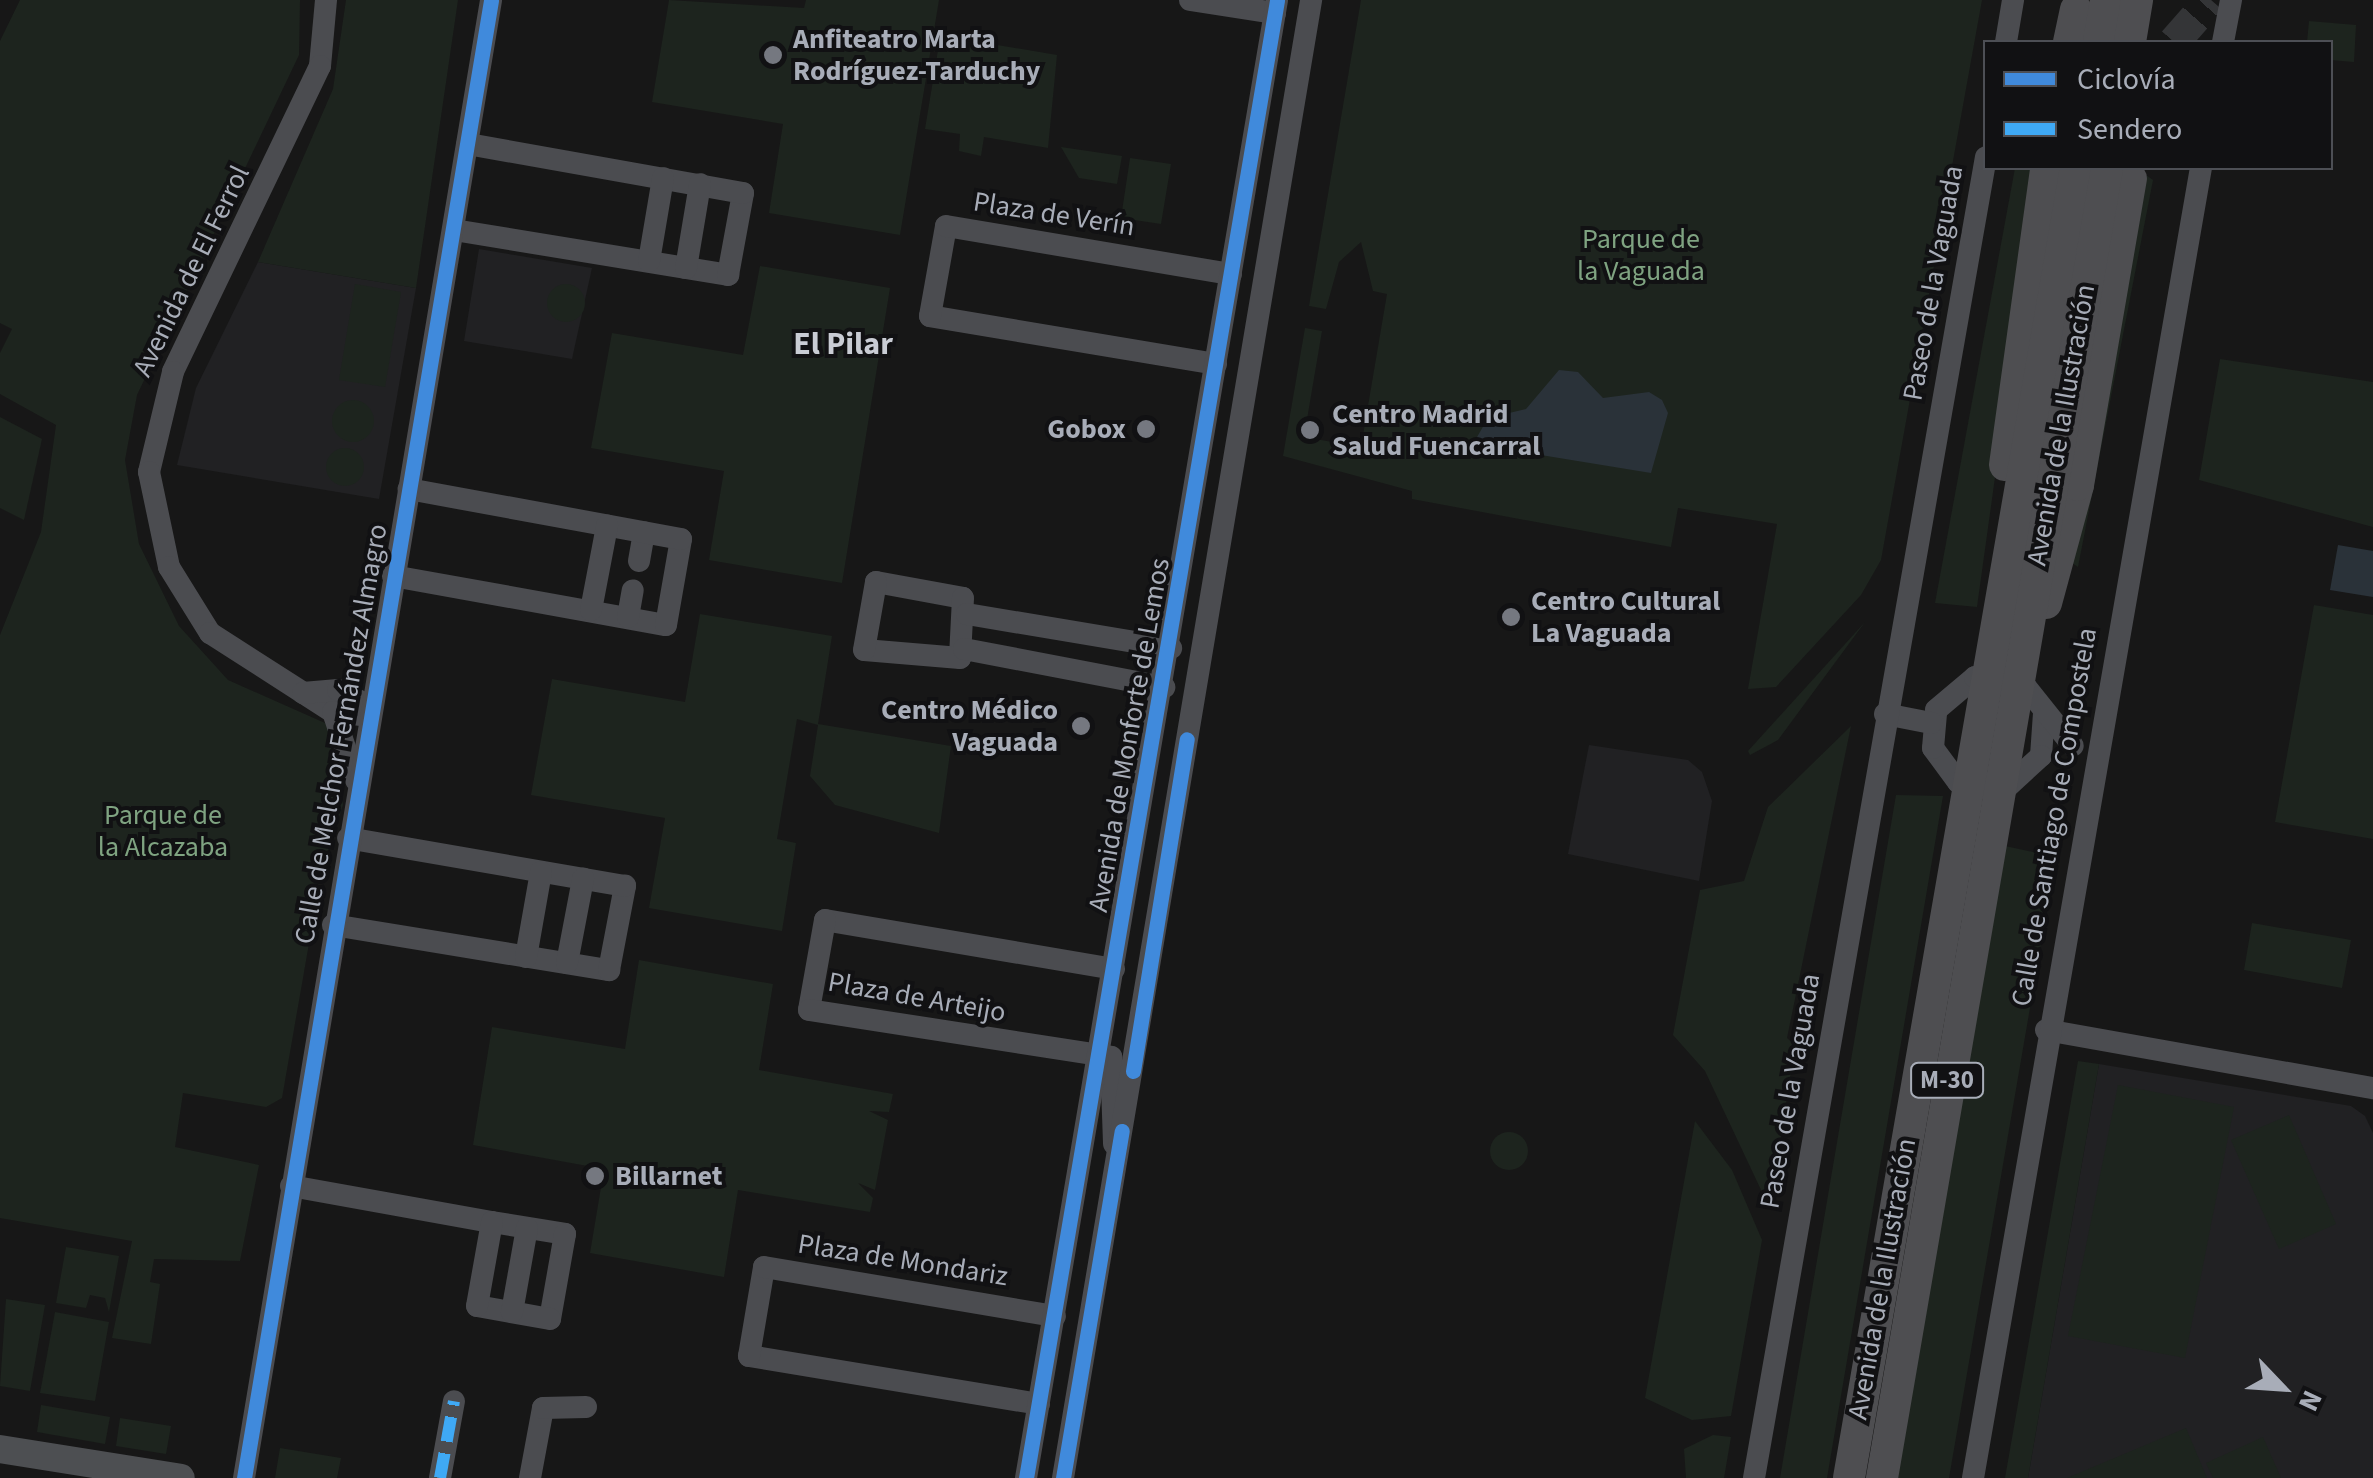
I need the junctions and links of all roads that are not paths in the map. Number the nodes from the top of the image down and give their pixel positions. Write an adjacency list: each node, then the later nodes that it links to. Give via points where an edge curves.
1 (326, 0): 43 (street, Avenida de El Ferrol, via 320,66 174,372 149,472 160,539 197,618 243,661 302,693)
2 (491, 0): 15 (street, Calle de Melchor Fernández Almagro)
3 (1190, 0): 9 (street)
4 (1312, 0): 62 (street, Avenida de Monforte de Lemos)
5 (2012, 0): 10 (street)
6 (2137, 0): 13 (highway)
7 (2231, 0): 14 (street)
8 (2091, 5): 11 (highway); 12 (highway)
9 (1276, 7): 26 (street, Avenida de Monforte de Lemos)
10 (2006, 40)
11 (2070, 40)
12 (2099, 40)
13 (2130, 40)
14 (2223, 40)
15 (467, 144): 21 (street); 23 (street, Calle de Melchor Fernández Almagro)
16 (1983, 170): 45 (street, Paseo de la Vaguada)
17 (2046, 170): 34 (highway, via 2009,389)
18 (2076, 170): 34 (highway, Avenida de la Ilustración / M-30)
19 (2200, 170): 48 (street, Calle de Santiago de Compostela)
20 (2119, 173): 41 (highway, Avenida de la Ilustración / M-30, via 2072,518 2042,614)
21 (663, 178): 22 (street); 24 (street)
22 (700, 184): 25 (street); 25 (street, via 743,193 728,275)
23 (454, 230): 24 (street); 28 (street, Calle de Melchor Fernández Almagro)
24 (649, 262): 25 (street)
25 (686, 268)
26 (1231, 274): 27 (street, Avenida de Monforte de Lemos); 27 (street, Plaza de Verín, via 946,226 930,316)
27 (1216, 364): 38 (street, Avenida de Monforte de Lemos)
28 (408, 489): 29 (street); 32 (street, Calle de Melchor Fernández Almagro)
29 (607, 526): 30 (street); 35 (street)
30 (644, 532): 31 (street); 37 (street, via 681,539 666,624)
31 (639, 561)
32 (394, 576): 35 (street); 40 (street, Calle de Melchor Fernández Almagro)
33 (633, 590): 37 (street)
34 (1997, 600): 41 (highway, Avenida de la Ilustración / M-30)
35 (591, 610): 37 (street)
36 (967, 614): 38 (street); 39 (street); 39 (street, via 957,596 876,582 864,650 953,664)
37 (628, 618)
38 (1171, 648): 42 (street, Avenida de Monforte de Lemos)
39 (964, 649): 42 (street)
40 (379, 655): 43 (street); 44 (street, Calle de Melchor Fernández Almagro)
41 (1999, 680): 46 (street); 47 (street, via 1954,688); 51 (highway, Avenida de la Ilustración / M-30)
42 (1164, 687): 58 (street, Avenida de Monforte de Lemos)
43 (335, 701): 44 (street, Avenida de El Ferrol); 50 (street)
44 (370, 711): 50 (street, Calle de Melchor Fernández Almagro)
45 (1886, 714): 47 (street); 78 (street, Paseo de la Vaguada)
46 (2044, 714): 48 (street); 49 (street)
47 (1931, 724): 51 (street, via 1940,762)
48 (2084, 748): 49 (street); 59 (street, Calle de Santiago de Compostela)
49 (2034, 767): 51 (street)
50 (358, 787): 52 (street, Calle de Melchor Fernández Almagro)
51 (1982, 787): 79 (highway, Avenida de la Ilustración / M-30); 80 (highway, Avenida de la Ilustración / M-30)
52 (348, 838): 53 (street); 55 (street, Calle de Melchor Fernández Almagro)
53 (541, 872): 54 (street); 56 (street)
54 (582, 879): 57 (street); 57 (street, via 625,886 610,970)
55 (333, 924): 56 (street); 63 (street, Calle de Melchor Fernández Almagro)
56 (526, 956): 57 (street)
57 (567, 963)
58 (1114, 969): 60 (street, Avenida de Monforte de Lemos); 60 (street, Plaza de Arteijo, via 825,920 810,1010)
59 (2046, 1030): 61 (street); 81 (street, Calle de Santiago de Compostela)
60 (1099, 1055): 62 (street, via 1117,1063 1107,1113); 67 (street, Avenida de Monforte de Lemos)
61 (2373, 1088)
62 (1118, 1158): 77 (street, Avenida de Monforte de Lemos)
63 (291, 1186): 64 (street); 73 (street, Calle de Melchor Fernández Almagro)
64 (492, 1222): 65 (street); 66 (street, via 477,1306)
65 (527, 1228): 66 (street); 66 (street, via 565,1234 550,1319)
66 (512, 1312)
67 (1055, 1316): 69 (street, Avenida de Monforte de Lemos); 69 (street, Plaza de Mondariz, via 764,1267 749,1356)
68 (454, 1401): 74 (street)
69 (1039, 1404): 76 (street, Avenida de Monforte de Lemos)
70 (586, 1406): 75 (street, via 543,1408)
71 (0, 1449): 72 (main road)
72 (181, 1478)
73 (244, 1478)
74 (440, 1478)
75 (530, 1478)
76 (1026, 1478)
77 (1063, 1478)
78 (1754, 1478)
79 (1849, 1478)
80 (1882, 1478)
81 (1973, 1478)

